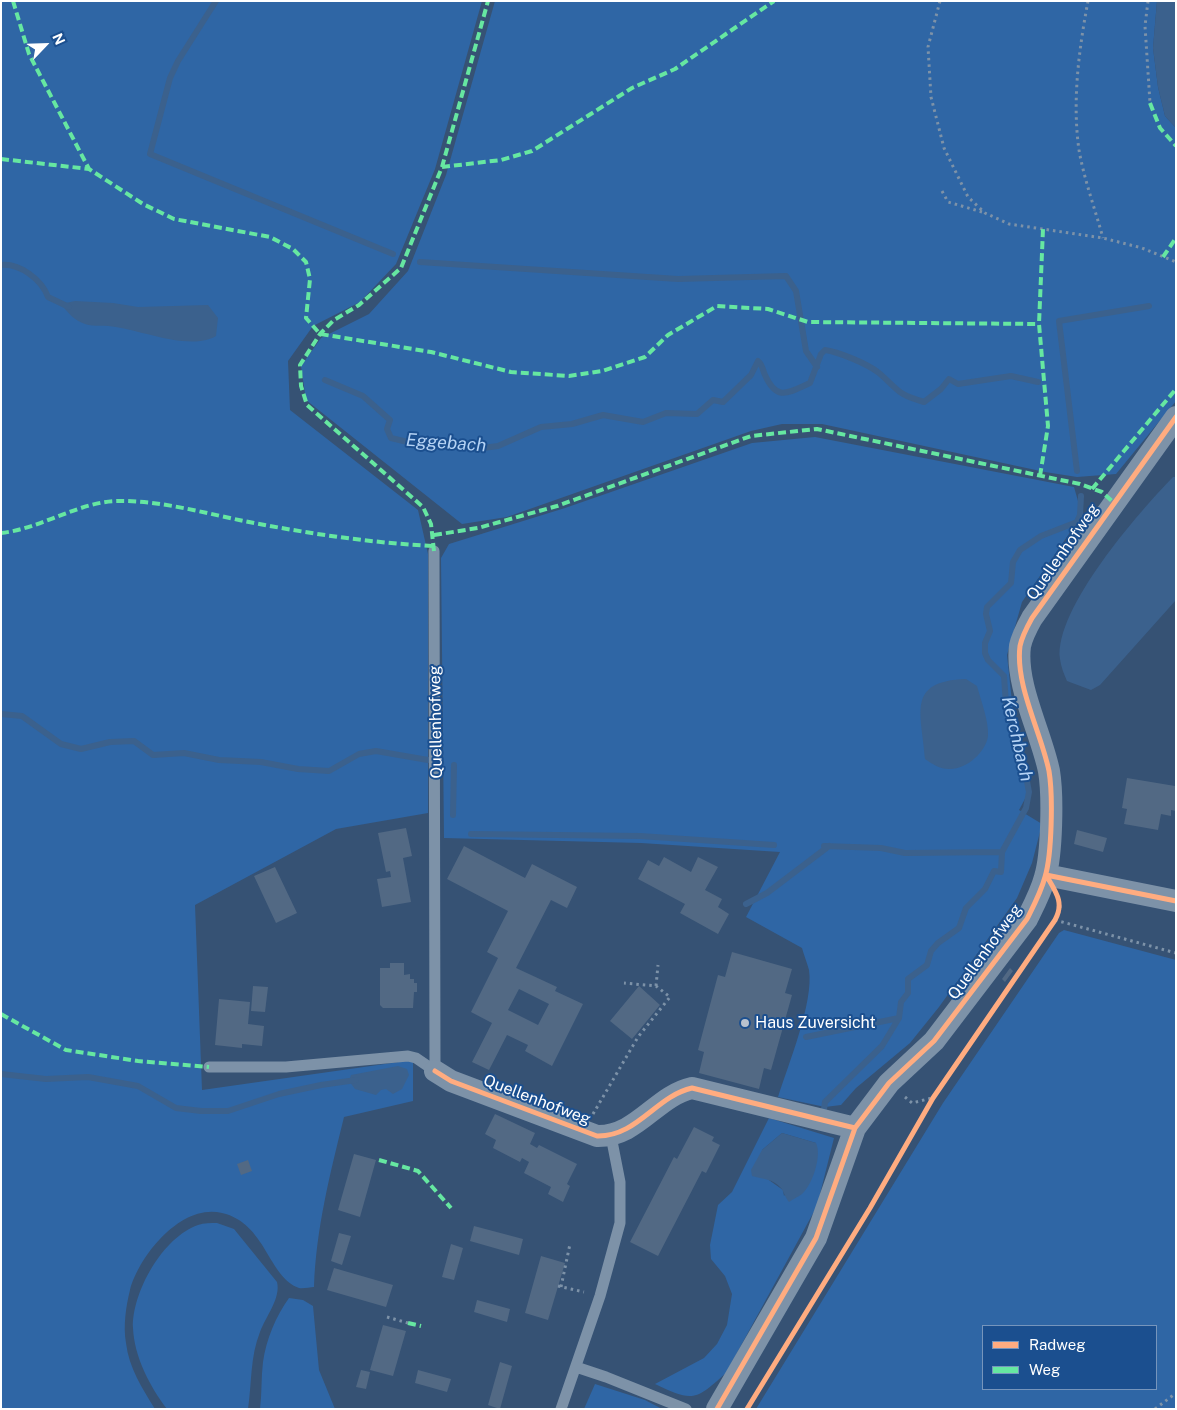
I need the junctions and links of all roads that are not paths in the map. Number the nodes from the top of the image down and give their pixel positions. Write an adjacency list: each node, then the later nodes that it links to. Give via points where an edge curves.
1 (1176, 417): 3 (street, Quellenhofweg, via 1032,618 1020,646 1022,673 1050,774)
2 (434, 551): 6 (lane, Quellenhofweg)
3 (1046, 875): 4 (street); 7 (street, Quellenhofweg, via 1036,901 1016,933 934,1041 889,1083)
4 (1176, 901)
5 (209, 1067): 6 (lane, via 286,1067 408,1056)
6 (436, 1071): 8 (street, Quellenhofweg, via 451,1081 583,1131)
7 (855, 1128): 8 (street, via 692,1088); 12 (street, Quellenhofweg, via 816,1238)
8 (611, 1136): 9 (lane, via 620,1182 620,1223)
9 (576, 1367): 10 (lane); 11 (lane)
10 (561, 1409)
11 (686, 1409)
12 (717, 1409)

